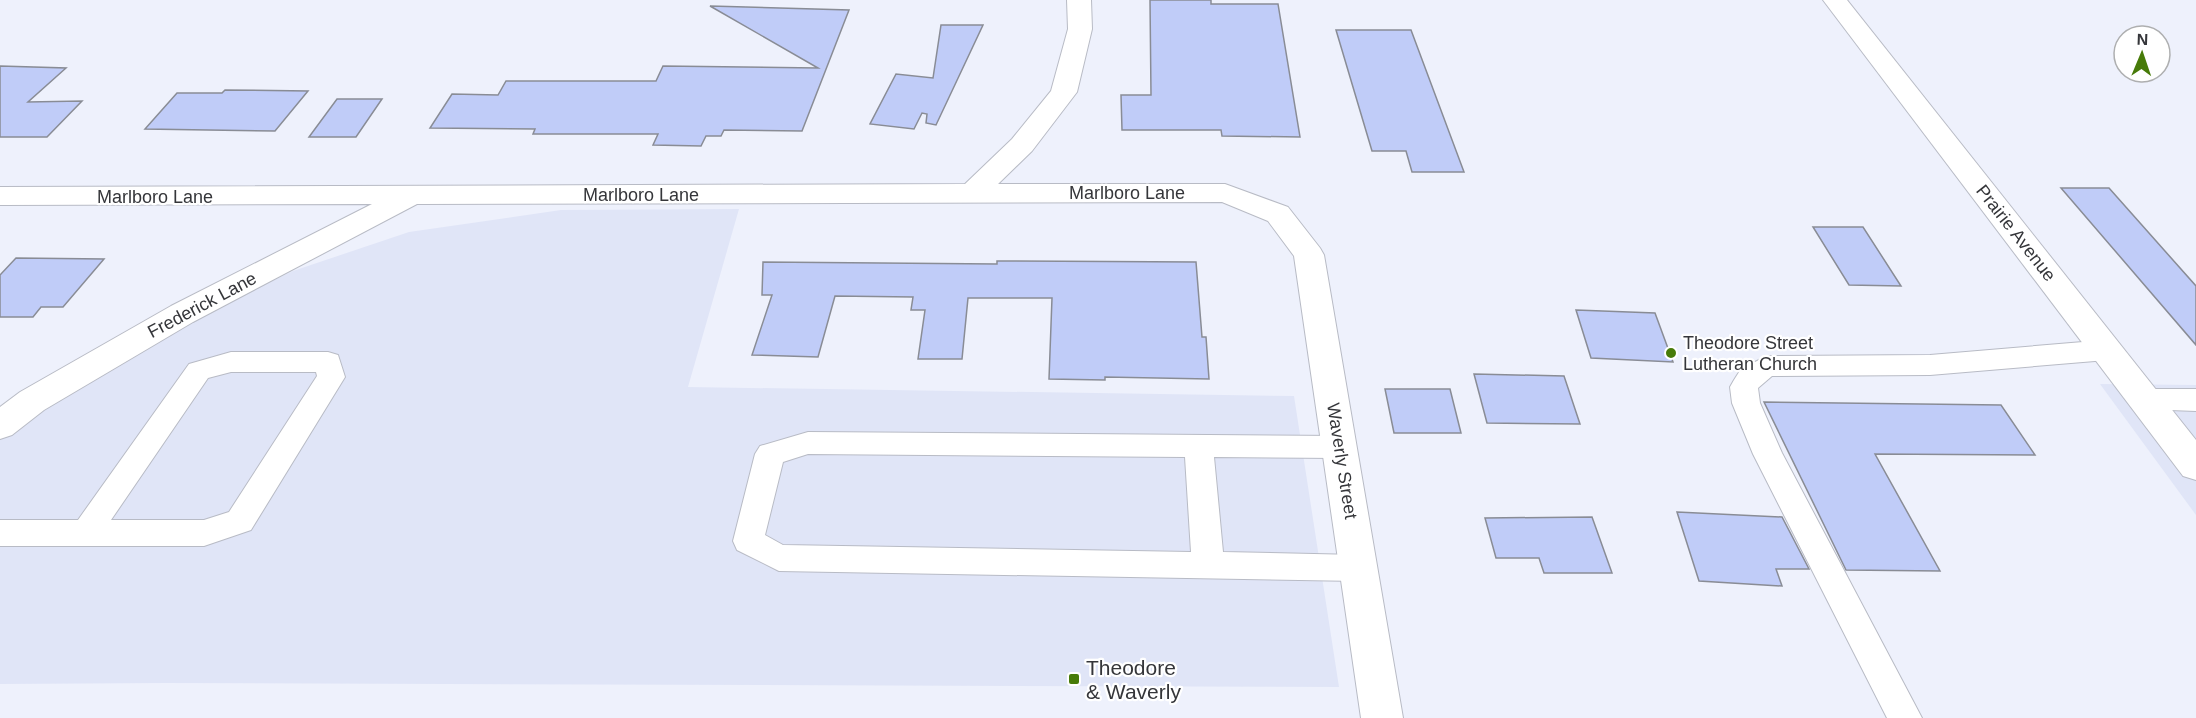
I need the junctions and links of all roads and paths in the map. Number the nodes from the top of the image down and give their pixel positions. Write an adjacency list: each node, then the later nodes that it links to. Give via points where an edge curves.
1 (1079, 0): 3 (street, via 1080,29 1064,92 1022,145)
2 (1835, 0): 7 (street, Prairie Avenue)
3 (973, 193): 5 (street, Marlboro Lane); 6 (street, Marlboro Lane, via 1225,194)
4 (0, 196): 5 (street, Marlboro Lane)
5 (411, 197): 10 (street, Frederick Lane, via 182,314 32,401)
6 (1278, 214): 12 (street, Waverly Street, via 1309,255)
7 (2107, 350): 8 (street, Prairie Avenue); 19 (lane, via 1930,365 1767,366 1751,376 1744,387 1746,403 1768,454)
8 (2144, 399): 9 (lane); 13 (street, Prairie Avenue)
9 (2196, 399)
10 (0, 426)
11 (1200, 446): 12 (lane); 16 (lane); 16 (lane, via 808,443 770,454 748,541 779,558)
12 (1339, 447): 17 (street, Waverly Street)
13 (2196, 466)
14 (0, 533): 15 (lane)
15 (85, 534): 15 (lane, via 204,533 240,521 331,377 328,362 231,362 199,371)
16 (1208, 565): 17 (lane)
17 (1359, 568): 18 (street, Waverly Street)
18 (1382, 718)
19 (1905, 718)

